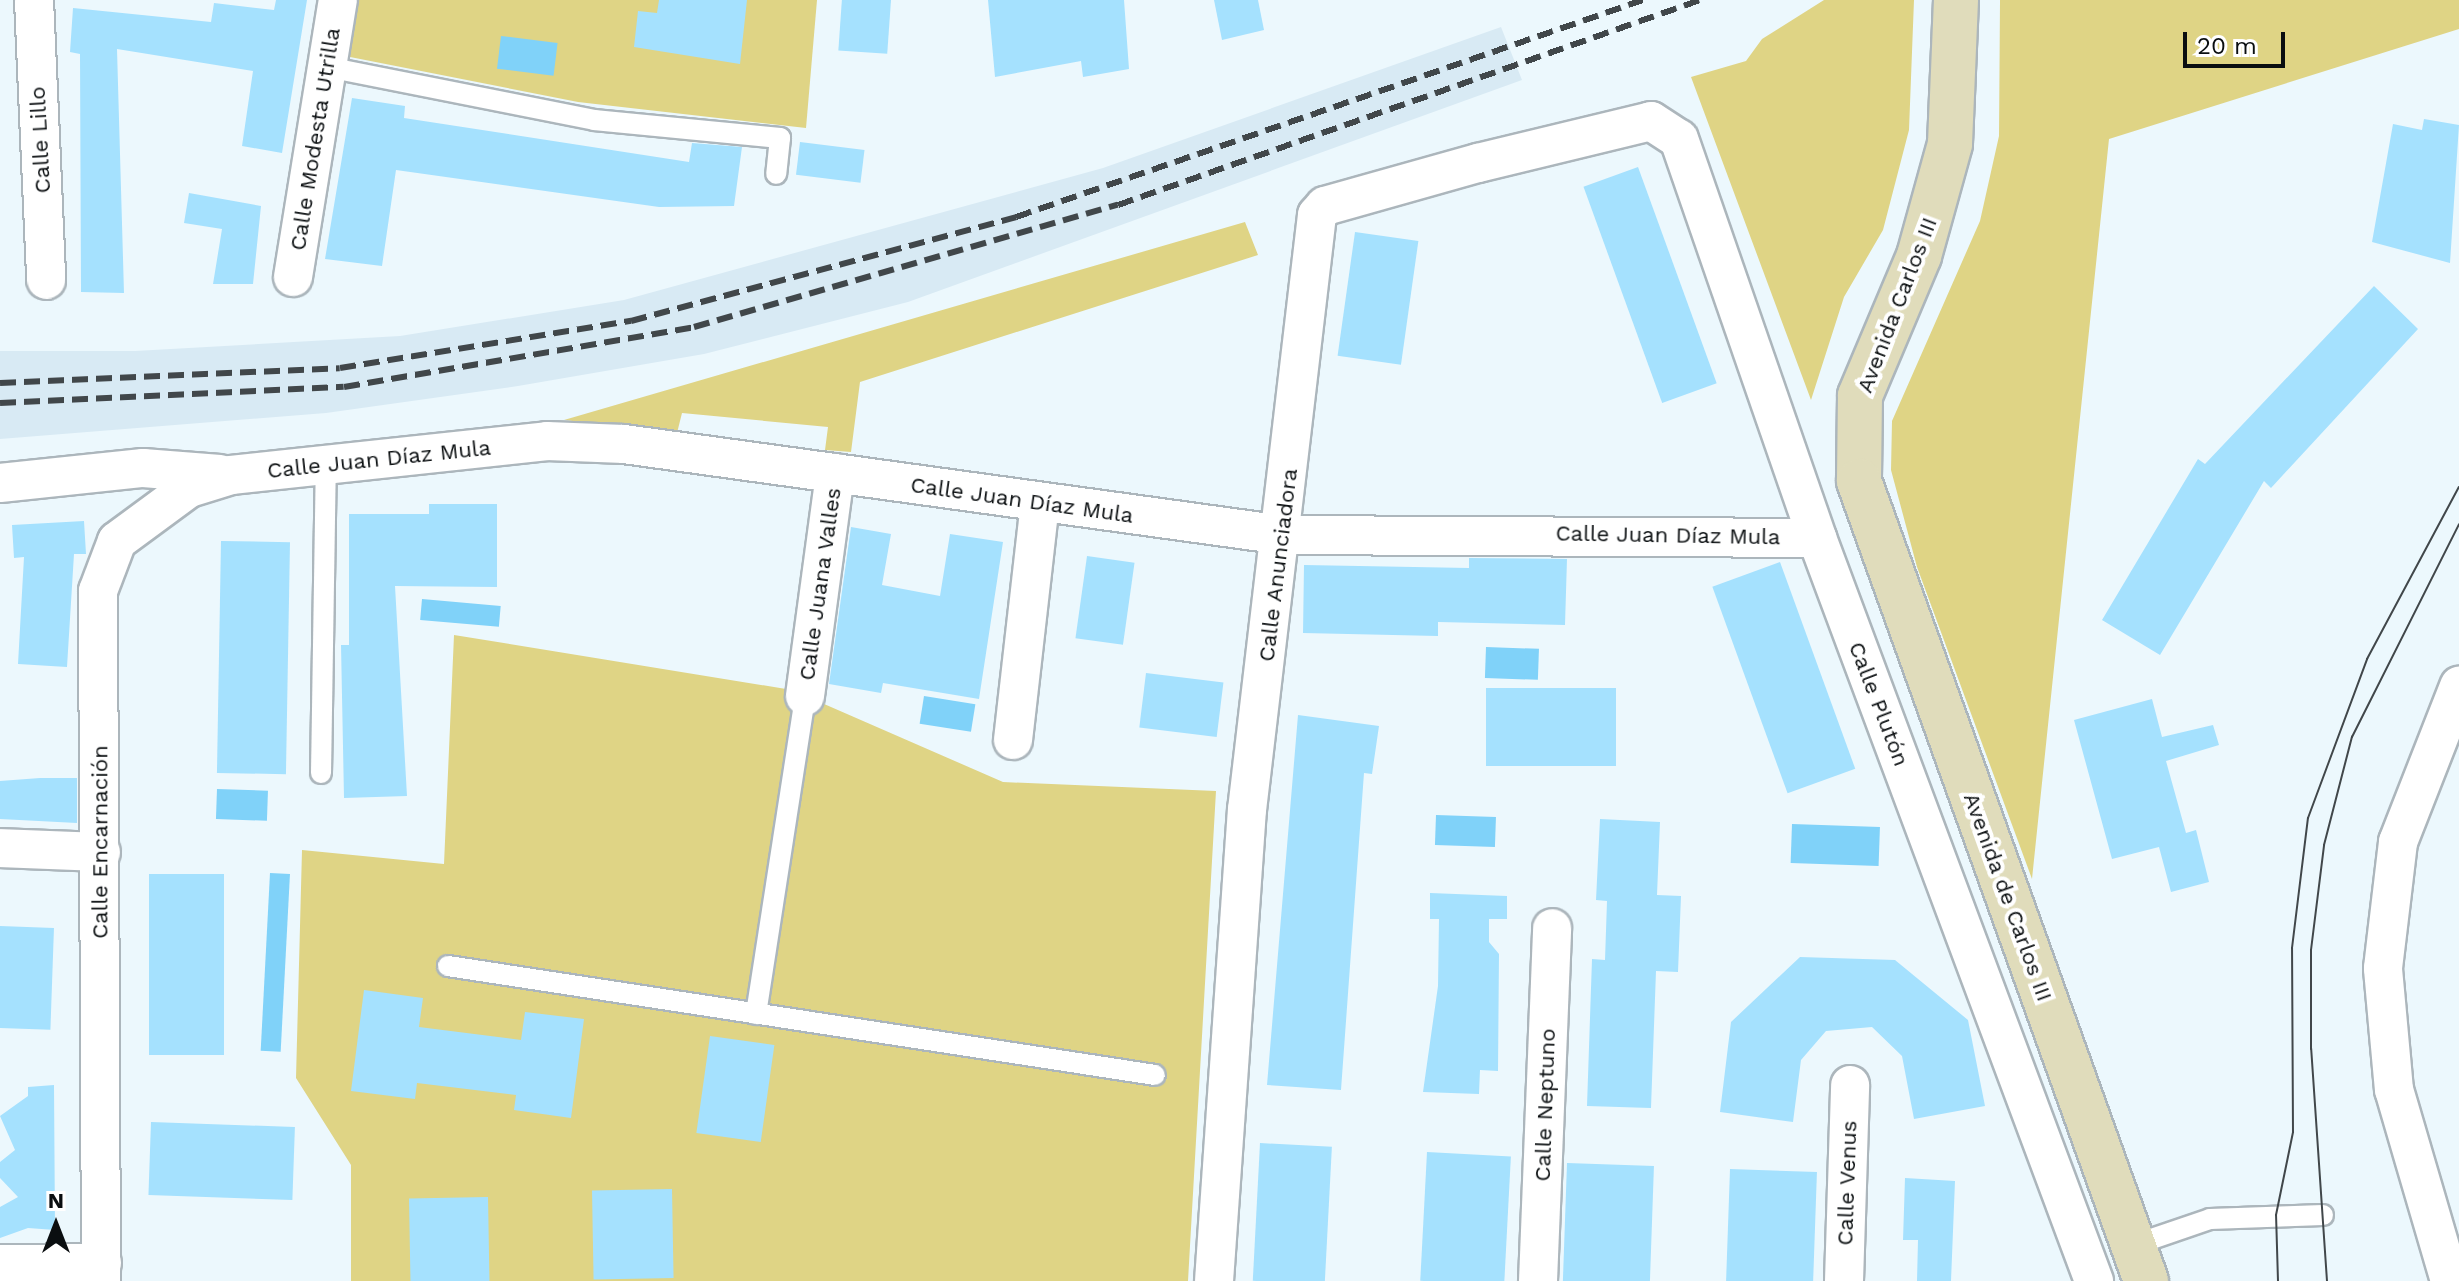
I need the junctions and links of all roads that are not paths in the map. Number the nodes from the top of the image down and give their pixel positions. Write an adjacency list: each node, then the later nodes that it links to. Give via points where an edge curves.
1 (34, 0): 8 (street, Calle Lillo)
2 (338, 0): 4 (street, Calle Modesta Utrilla)
3 (1956, 0): 14 (street, Avenida Carlos III, via 1954,96 1940,189 1860,396 1856,454)
4 (327, 67): 6 (lane, via 594,120 780,138); 7 (street, Calle Modesta Utrilla)
5 (1668, 126): 15 (street, Calle Anunciadora, via 1623,123 1325,206 1317,215); 16 (street, Calle Plutón)
6 (776, 174)
7 (293, 277)
8 (46, 280)
9 (326, 463): 10 (street, Calle Juan Díaz Mula, via 547,441 624,444); 11 (street, Calle Juan Díaz Mula); 20 (lane)
10 (835, 473): 13 (street, Calle Juan Díaz Mula); 18 (street, Calle Juana Valles)
11 (231, 475): 12 (street, via 143,468); 22 (street, Calle Encarnación, via 189,488 137,521 104,564 98,591)
12 (0, 483)
13 (1040, 504): 15 (street, Calle Juan Díaz Mula); 19 (street)
14 (1869, 514): 29 (street, Avenida de Carlos III)
15 (1283, 535): 16 (street, Calle Juan Díaz Mula); 32 (street, Calle Anunciadora, via 1247,810)
16 (1817, 538): 35 (street, Calle Plutón)
17 (2459, 686): 36 (street, via 2398,842 2383,968 2394,1090)
18 (805, 696): 25 (lane)
19 (1013, 740)
20 (321, 773)
21 (0, 848): 22 (street)
22 (101, 852): 31 (street, Calle Encarnación)
23 (1552, 928): 33 (street, Calle Neptuno)
24 (448, 966): 25 (lane)
25 (756, 1014): 26 (lane)
26 (1155, 1075)
27 (1850, 1085): 34 (street, Calle Venus)
28 (2323, 1215): 29 (lane, via 2210,1219)
29 (2140, 1263)
30 (0, 1264): 31 (street)
31 (102, 1272)
32 (1214, 1281)
33 (1538, 1281)
34 (1844, 1281)
35 (2094, 1281)
36 (2450, 1281)

